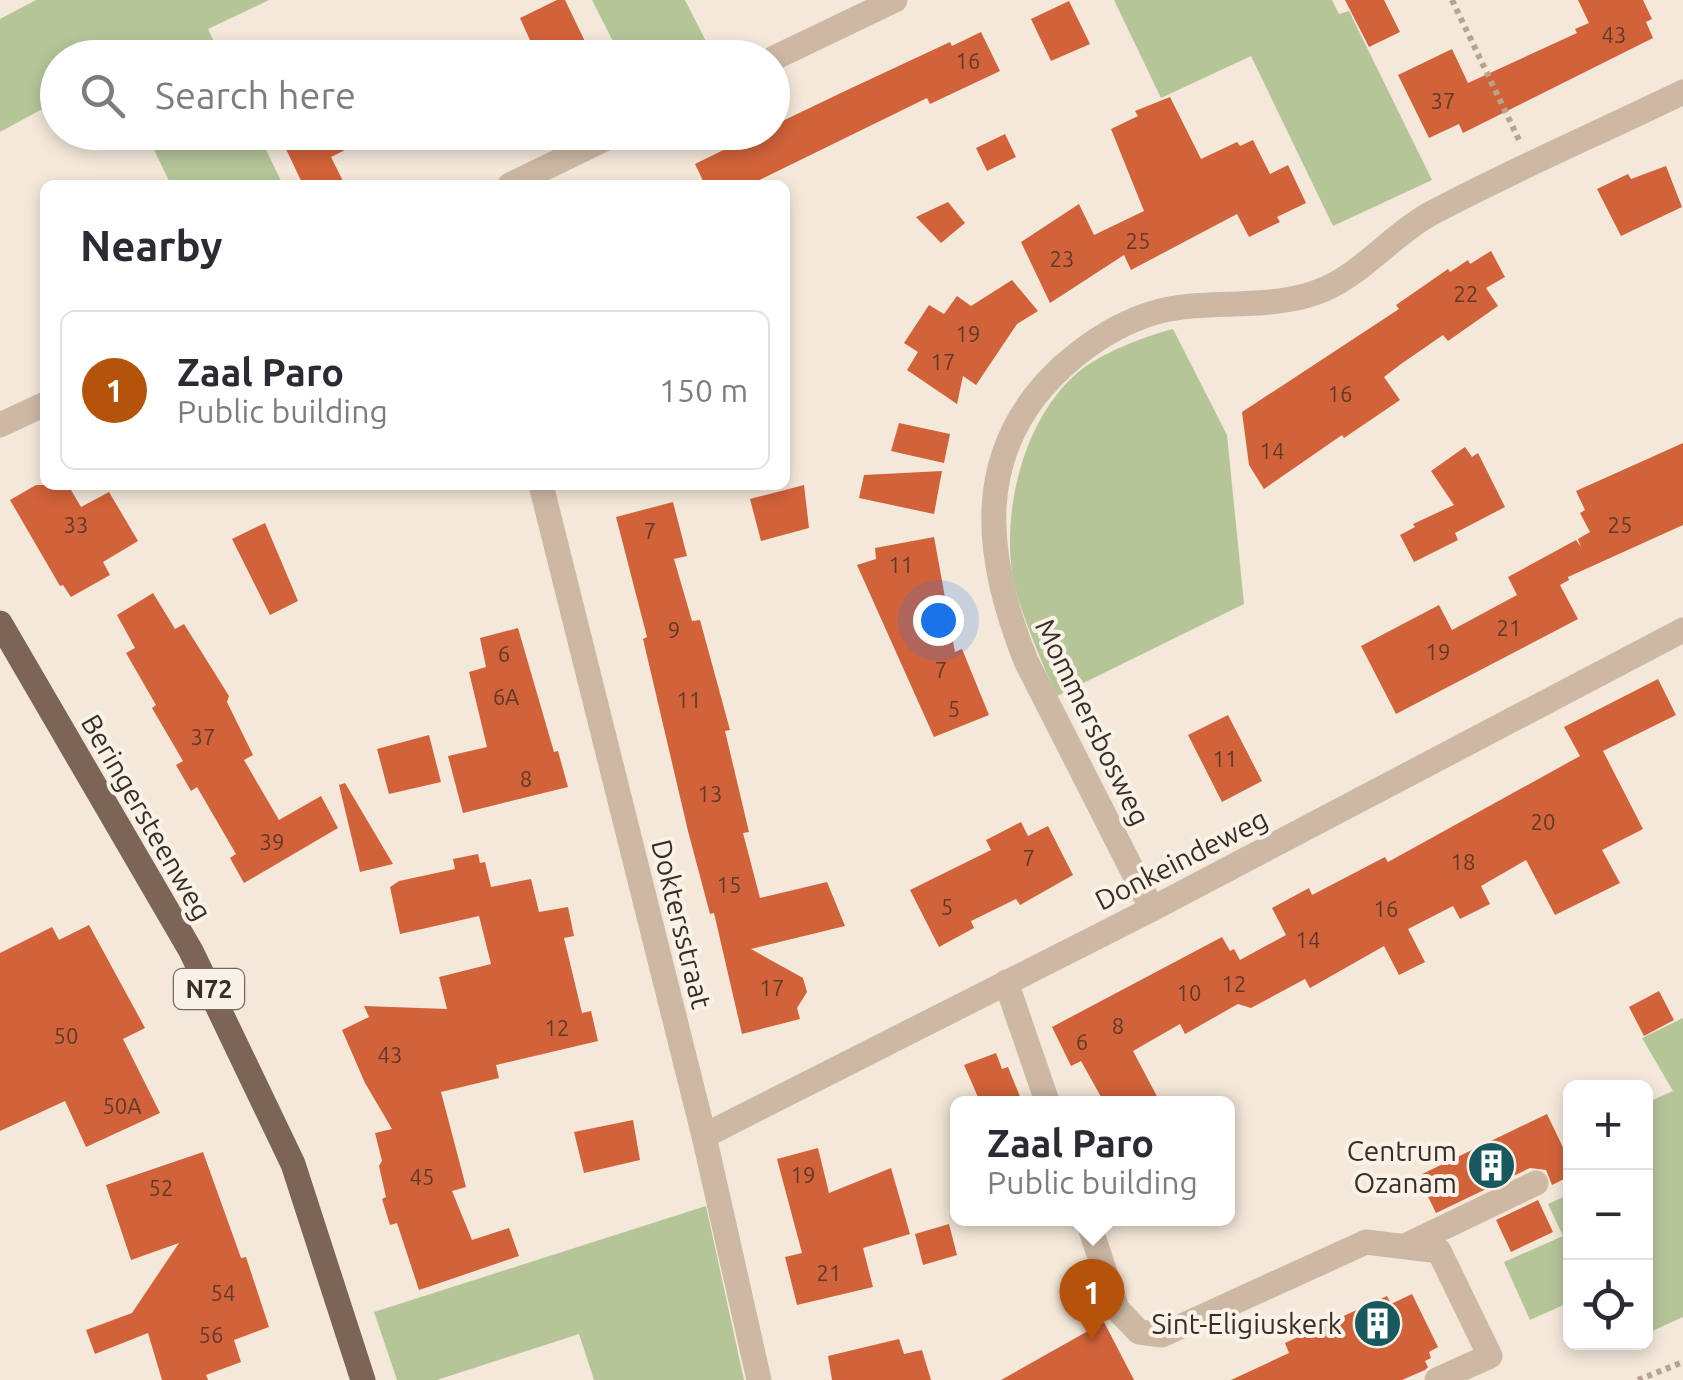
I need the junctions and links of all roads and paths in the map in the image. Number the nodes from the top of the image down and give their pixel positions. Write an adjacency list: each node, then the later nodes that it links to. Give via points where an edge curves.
1 (895, 0): 3 (street)
2 (1452, 0): 6 (path)
3 (790, 50)
4 (1683, 92): 6 (street, Mommersbosweg)
5 (582, 150): 7 (street)
6 (1532, 166): 13 (street, Mommersbosweg, via 1426,216 1323,290 1275,302 1163,310 1123,322 1043,385 1011,436 993,508 997,575 1009,618)
7 (520, 180)
8 (40, 406): 9 (street)
9 (0, 425)
10 (542, 490): 16 (street, Doktersstraat)
11 (0, 623): 21 (main road, Beringersteenweg / N72, via 191,951 293,1164)
12 (1683, 630): 13 (street, Donkeindeweg)
13 (1152, 910): 14 (street, Donkeindeweg)
14 (1006, 982): 15 (street); 16 (street, Donkeindeweg)
15 (1045, 1096)
16 (704, 1136): 22 (street, Doktersstraat)
17 (1536, 1183): 19 (street)
18 (1090, 1226): 19 (street, via 1118,1308 1138,1332 1162,1335 1366,1242)
19 (1404, 1246): 23 (street, via 1439,1251 1490,1356)
20 (1683, 1362): 24 (path)
21 (364, 1380)
22 (758, 1380)
23 (1437, 1380)
24 (1638, 1380)

